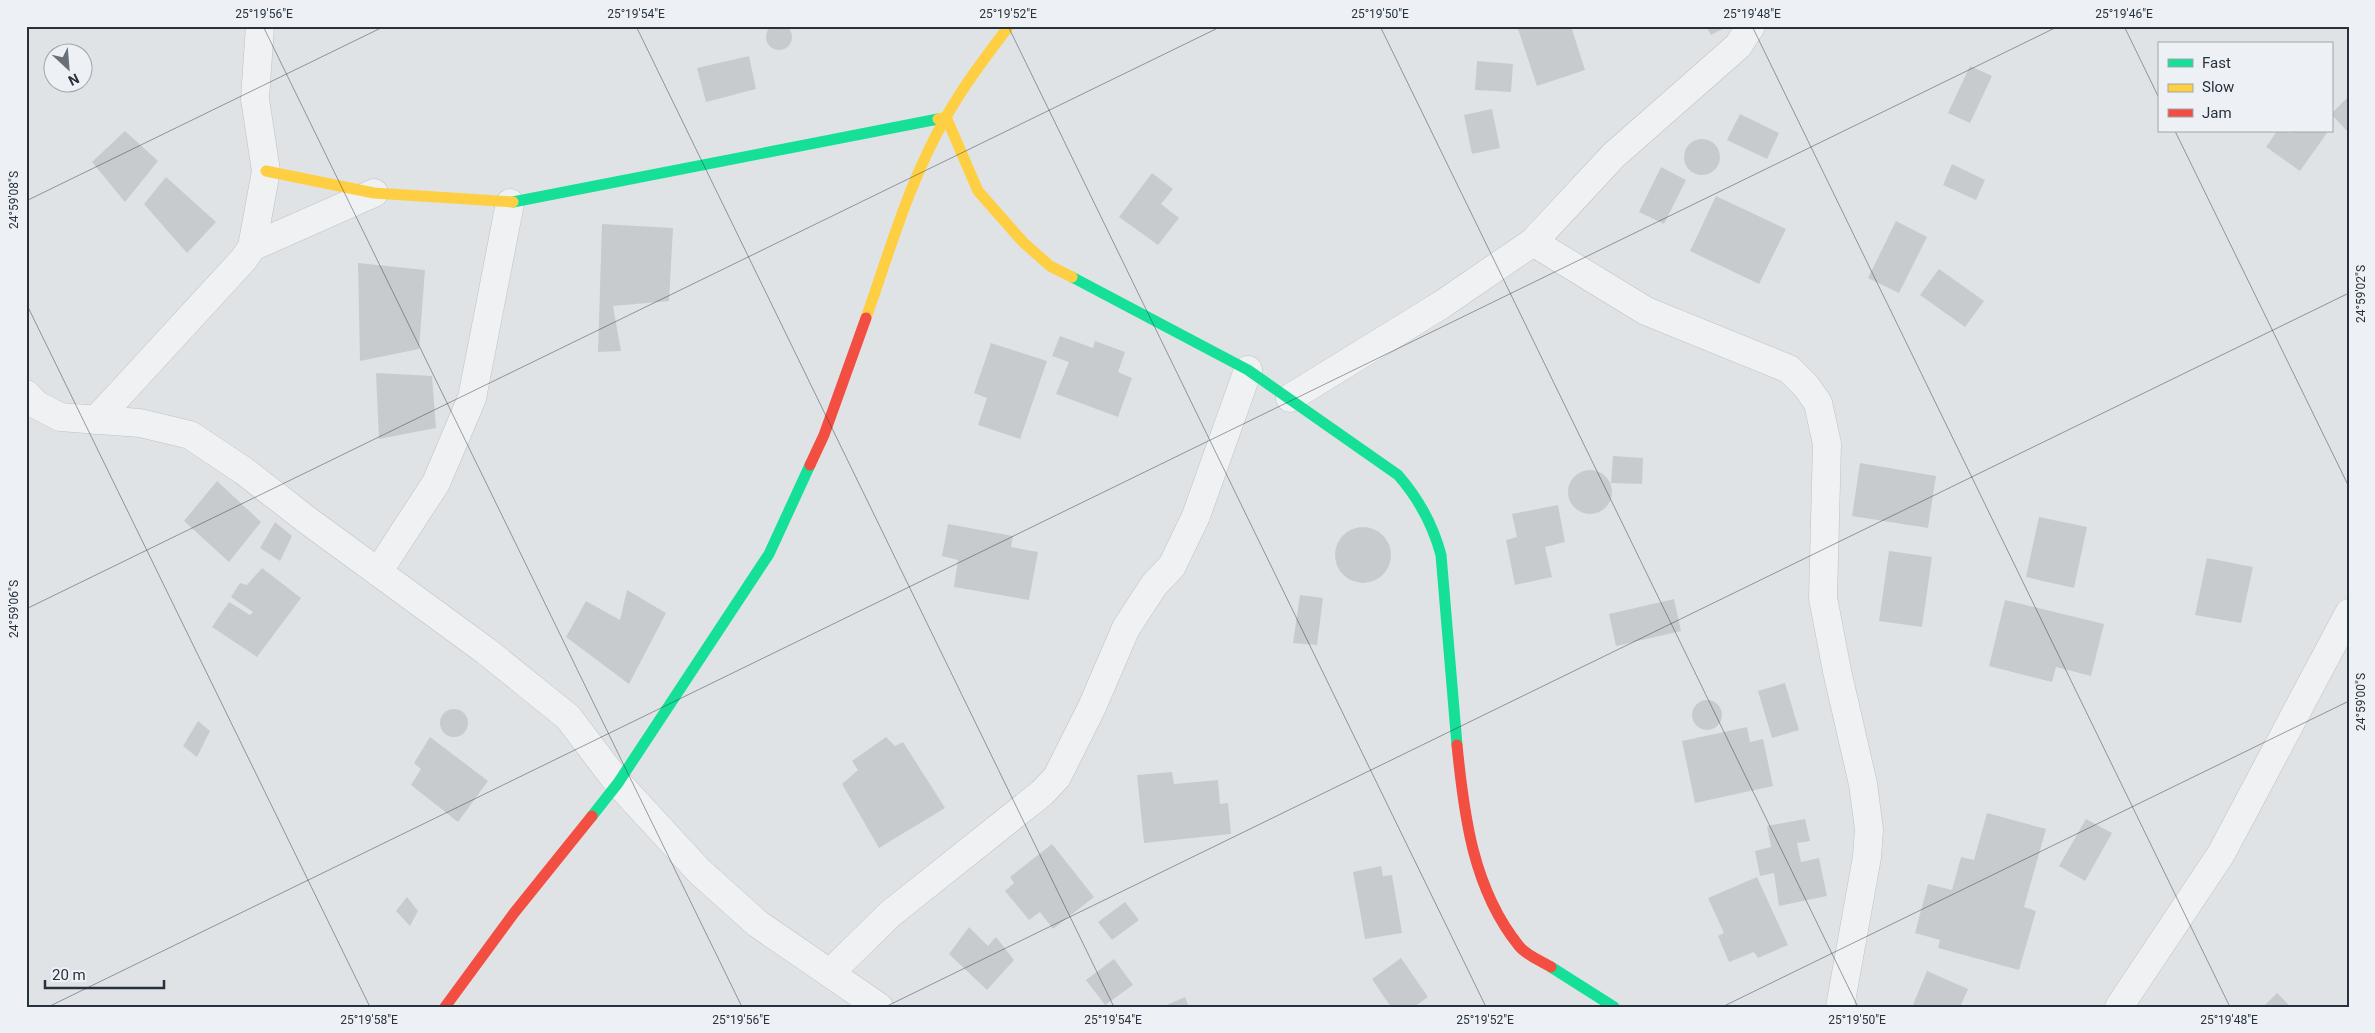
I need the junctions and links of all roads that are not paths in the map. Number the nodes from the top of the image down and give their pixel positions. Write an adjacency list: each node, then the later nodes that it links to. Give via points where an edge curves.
1 (260, 26): 5 (street, via 255,98)
2 (1009, 26): 4 (street)
3 (1751, 26): 8 (street, via 1738,46 1614,155)
4 (946, 117): 7 (street); 10 (street, via 978,192 1023,242 1050,266); 16 (street, via 910,192 824,435 769,554)
5 (266, 171): 6 (street); 9 (street)
6 (374, 193): 7 (street); 9 (street)
7 (510, 203): 14 (street, via 472,398 436,483)
8 (1533, 242): 12 (street, via 1441,305); 21 (street, via 1646,311 1789,369 1818,403 1827,444 1823,598 1863,784 1869,829 1868,857)
9 (252, 247): 13 (street)
10 (1248, 370): 12 (street); 17 (street, via 1196,516 1172,566 1154,585 1126,628 1057,777 1042,793 890,914)
11 (26, 394): 13 (street, via 37,405 60,417)
12 (1290, 398): 20 (street, via 1398,475 1422,506 1435,531 1441,555 1462,797 1478,873 1494,907 1520,948)
13 (96, 420): 14 (street, via 140,423 190,435 244,471)
14 (378, 572): 16 (street, via 486,651 568,717)
15 (2349, 613): 22 (street, via 2221,854)
16 (618, 783): 17 (street, via 706,878 758,924); 18 (street, via 514,913)
17 (830, 973): 19 (street)
18 (445, 1007)
19 (879, 1007)
20 (1614, 1007)
21 (1840, 1007)
22 (2119, 1007)

